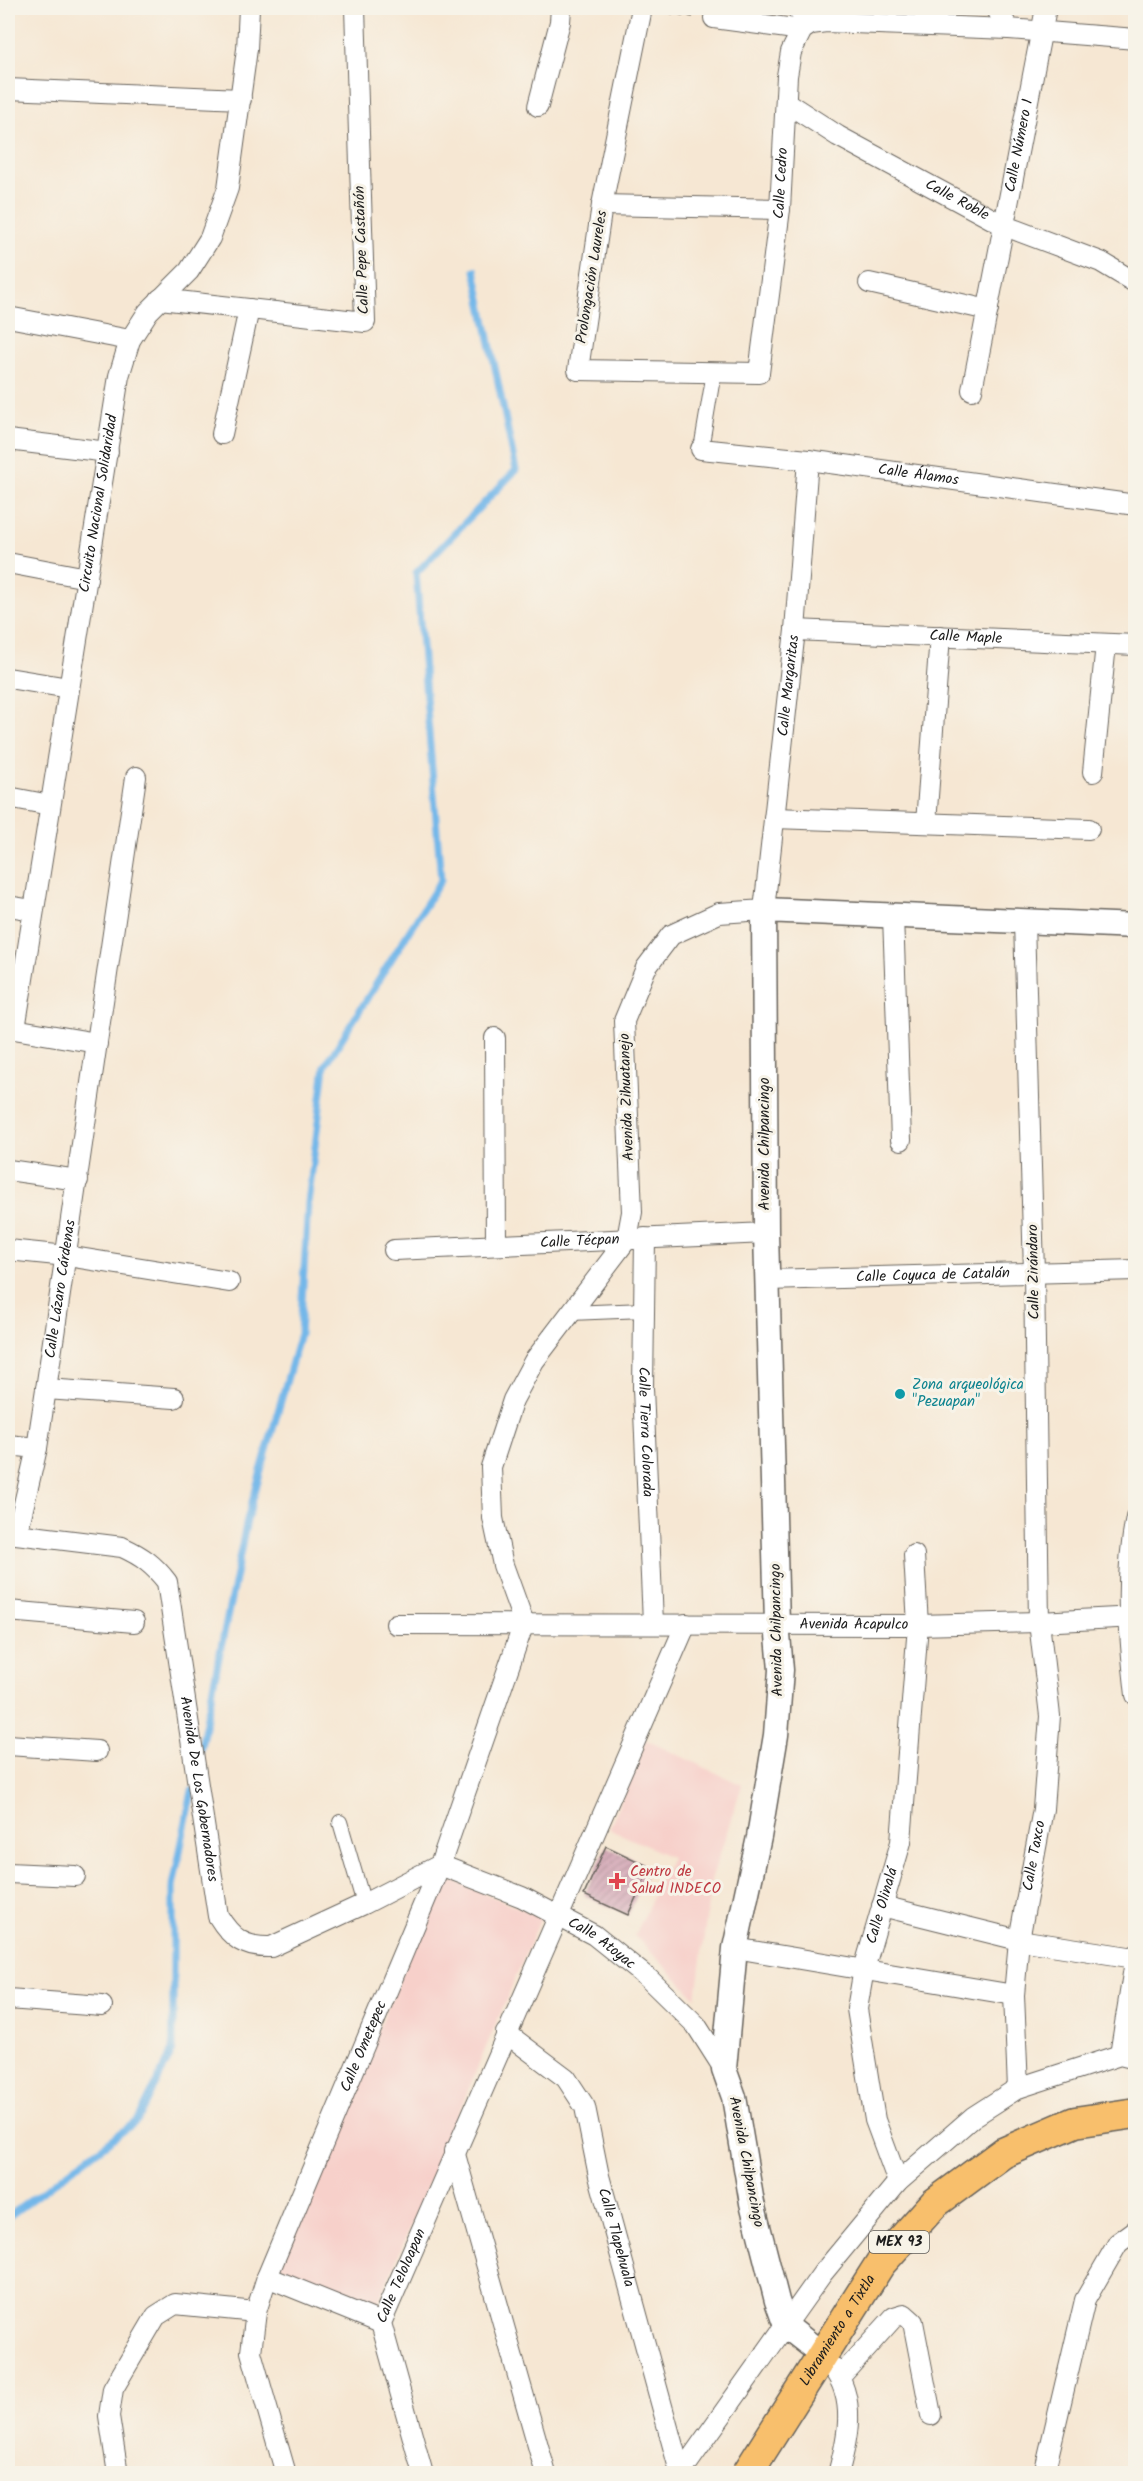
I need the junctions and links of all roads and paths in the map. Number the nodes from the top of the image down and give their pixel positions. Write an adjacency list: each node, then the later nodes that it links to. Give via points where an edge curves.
1 (249, 8): 14 (street, Circuito Nacional Solidaridad)
2 (356, 8): 23 (street, Calle Pepe Castañón, via 365,322)
3 (561, 8): 16 (street)
4 (642, 8): 8 (path); 17 (street, Prolongación Laureles)
5 (796, 8): 9 (street)
6 (996, 8): 10 (street)
7 (1046, 8): 11 (street, Calle Número 1)
8 (714, 18): 9 (street)
9 (806, 27): 10 (street, via 826,22); 15 (street, Calle Cedro, via 791,52)
10 (1009, 29): 11 (street)
11 (1042, 32): 12 (street); 19 (street, Calle Número 1)
12 (1136, 39)
13 (8, 89): 14 (street)
14 (241, 99): 22 (street, Circuito Nacional Solidaridad, via 228,188 210,238 189,271)
15 (787, 103): 18 (street, Calle Cedro); 19 (street, Calle Roble, via 838,136)
16 (538, 106)
17 (602, 205): 18 (street); 27 (street, Prolongación Laureles, via 578,370)
18 (780, 208): 28 (street, Calle Cedro)
19 (1005, 226): 21 (street, Calle Roble, via 1101,261); 24 (street, Calle Número 1)
20 (869, 283): 24 (street)
21 (1136, 283)
22 (160, 298): 23 (street, Calle Pepe Castañón); 26 (street, Circuito Nacional Solidaridad)
23 (249, 309): 30 (street)
24 (988, 310): 29 (street, Calle Número 1)
25 (8, 318): 26 (street)
26 (130, 340): 33 (street, Circuito Nacional Solidaridad, via 119,376)
27 (714, 372): 28 (street, Prolongación Laureles); 32 (street)
28 (759, 373)
29 (972, 390)
30 (222, 434)
31 (8, 440): 33 (street)
32 (701, 449): 34 (street, Calle Álamos)
33 (108, 452): 37 (street, Circuito Nacional Solidaridad)
34 (808, 460): 35 (street, Calle Álamos); 38 (street, Calle Margaritas)
35 (1136, 505)
36 (8, 563): 37 (street)
37 (87, 578): 43 (street, Circuito Nacional Solidaridad)
38 (795, 630): 39 (street, Calle Maple); 48 (street, Calle Margaritas)
39 (940, 636): 40 (street, Calle Maple); 49 (street)
40 (1106, 644): 41 (street, Calle Maple); 44 (street)
41 (1136, 645)
42 (8, 678): 43 (street)
43 (69, 688): 47 (street, Circuito Nacional Solidaridad)
44 (1093, 772)
45 (136, 777): 59 (street, Calle Lázaro Cárdenas)
46 (8, 797): 47 (street)
47 (50, 805): 52 (street, Circuito Nacional Solidaridad)
48 (774, 818): 49 (street); 53 (street, Calle Margaritas)
49 (926, 823): 50 (street)
50 (1089, 829)
51 (8, 906): 52 (street)
52 (33, 910): 57 (street, Circuito Nacional Solidaridad)
53 (764, 910): 54 (street, Avenida Zihuatanejo); 63 (street, Avenida Chilpancingo); 64 (street, Avenida Zihuatanejo, via 719,913 671,935 646,968 624,1021)
54 (893, 916): 55 (street, Avenida Zihuatanejo); 60 (street)
55 (1024, 921): 56 (street, Avenida Zihuatanejo); 70 (street, Calle Zirándaro)
56 (1136, 926)
57 (11, 1028): 59 (street, Circuito Nacional Solidaridad)
58 (495, 1038): 65 (street)
59 (97, 1043): 62 (street, Calle Lázaro Cárdenas)
60 (901, 1140)
61 (8, 1170): 62 (street)
62 (78, 1180): 68 (street, Calle Lázaro Cárdenas)
63 (766, 1233): 64 (street, Calle Técpan); 71 (street, Avenida Chilpancingo)
64 (636, 1239): 65 (street, Calle Técpan); 73 (street, Calle Tierra Colorada); 74 (street, Avenida Zihuatanejo)
65 (496, 1245): 67 (street, Calle Técpan)
66 (8, 1250): 68 (street)
67 (394, 1250)
68 (67, 1256): 72 (street); 75 (street, Calle Lázaro Cárdenas)
69 (1136, 1270): 70 (street, Calle Coyuca de Catalán)
70 (1034, 1272): 71 (street, Calle Coyuca de Catalán); 85 (street, Calle Zirándaro)
71 (767, 1280): 88 (street, Avenida Chilpancingo)
72 (229, 1282)
73 (644, 1310): 74 (street); 87 (street, Calle Tierra Colorada, via 643,1388)
74 (570, 1313): 86 (street, Avenida Zihuatanejo, via 534,1361 513,1400 491,1467 493,1518 503,1565)
75 (46, 1389): 76 (street); 78 (street, Calle Lázaro Cárdenas)
76 (174, 1398)
77 (8, 1445): 78 (street)
78 (37, 1448): 80 (street, Calle Lázaro Cárdenas)
79 (1136, 1518): 83 (street, via 1130,1547)
80 (12, 1533): 99 (street, Avenida De Los Gobernadores, via 122,1547 155,1567 167,1582 218,1916 227,1931 256,1947 271,1947)
81 (914, 1556): 91 (street, Calle Olinalá)
82 (8, 1611): 84 (street)
83 (1131, 1617): 85 (street, Avenida Acapulco); 92 (street)
84 (134, 1622)
85 (1039, 1622): 91 (street, Avenida Acapulco); 102 (street, Calle Taxco, via 1050,1716 1043,1809)
86 (524, 1623): 87 (street, Avenida Acapulco); 89 (street, Avenida Acapulco); 96 (street, Calle Ometepec)
87 (653, 1623): 90 (street, Avenida Acapulco)
88 (777, 1623): 90 (street, Avenida Acapulco); 91 (street, Avenida Acapulco); 103 (street, Avenida Chilpancingo, via 781,1670 777,1735)
89 (396, 1624)
90 (686, 1624): 101 (street, Calle Teloloapan)
91 (918, 1625): 100 (street, Calle Olinalá, via 901,1842)
92 (1136, 1695)
93 (8, 1745): 94 (street)
94 (97, 1751)
95 (340, 1822): 99 (street)
96 (440, 1865): 99 (street, Avenida De Los Gobernadores); 101 (street, Calle Atoyac, via 522,1897); 117 (street, Calle Ometepec)
97 (8, 1873): 98 (street)
98 (75, 1875)
99 (364, 1904)
100 (882, 1906): 102 (street); 105 (street, Calle Olinalá)
101 (557, 1916): 109 (street, Calle Teloloapan); 111 (street, Calle Atoyac, via 594,1935 649,1979 696,2025)
102 (1019, 1940): 104 (street); 106 (street, Calle Taxco)
103 (735, 1948): 105 (street); 111 (street, Avenida Chilpancingo)
104 (1135, 1957): 110 (street)
105 (864, 1970): 106 (street); 115 (street, Calle Olinalá, via 856,2009 864,2060 875,2120)
106 (1014, 1995): 112 (street, Calle Taxco)
107 (8, 1999): 108 (street)
108 (102, 2006)
109 (506, 2033): 114 (street, Calle Teloloapan); 123 (street, Calle Tlapehuala, via 566,2078 585,2107 599,2176)
110 (1128, 2057): 112 (street)
111 (724, 2069): 120 (street, Avenida Chilpancingo, via 734,2097 752,2203)
112 (1018, 2088): 115 (street, via 973,2117)
113 (1136, 2113): 121 (main road, Libramiento a Tixtla / MEX 93, via 1075,2122 1004,2153 935,2204 880,2264)
114 (454, 2151): 119 (street, Calle Teloloapan); 127 (street)
115 (898, 2182): 120 (street, via 822,2274)
116 (1136, 2230): 130 (street, via 1118,2243 1085,2300)
117 (267, 2277): 118 (street, Calle Ometepec); 119 (street)
118 (256, 2312): 124 (street, via 175,2304 156,2316 113,2389 109,2416); 125 (street, Calle Ometepec, via 251,2352)
119 (381, 2323): 126 (street, Calle Teloloapan)
120 (786, 2326): 121 (street); 123 (street)
121 (831, 2366): 122 (street, via 894,2317 904,2314 913,2322); 128 (main road, Libramiento a Tixtla / MEX 93); 129 (street, via 849,2410 847,2440)
122 (931, 2415)
123 (680, 2473)
124 (118, 2474)
125 (286, 2474)
126 (423, 2474)
127 (546, 2474)
128 (747, 2474)
129 (838, 2474)
130 (1044, 2474)

